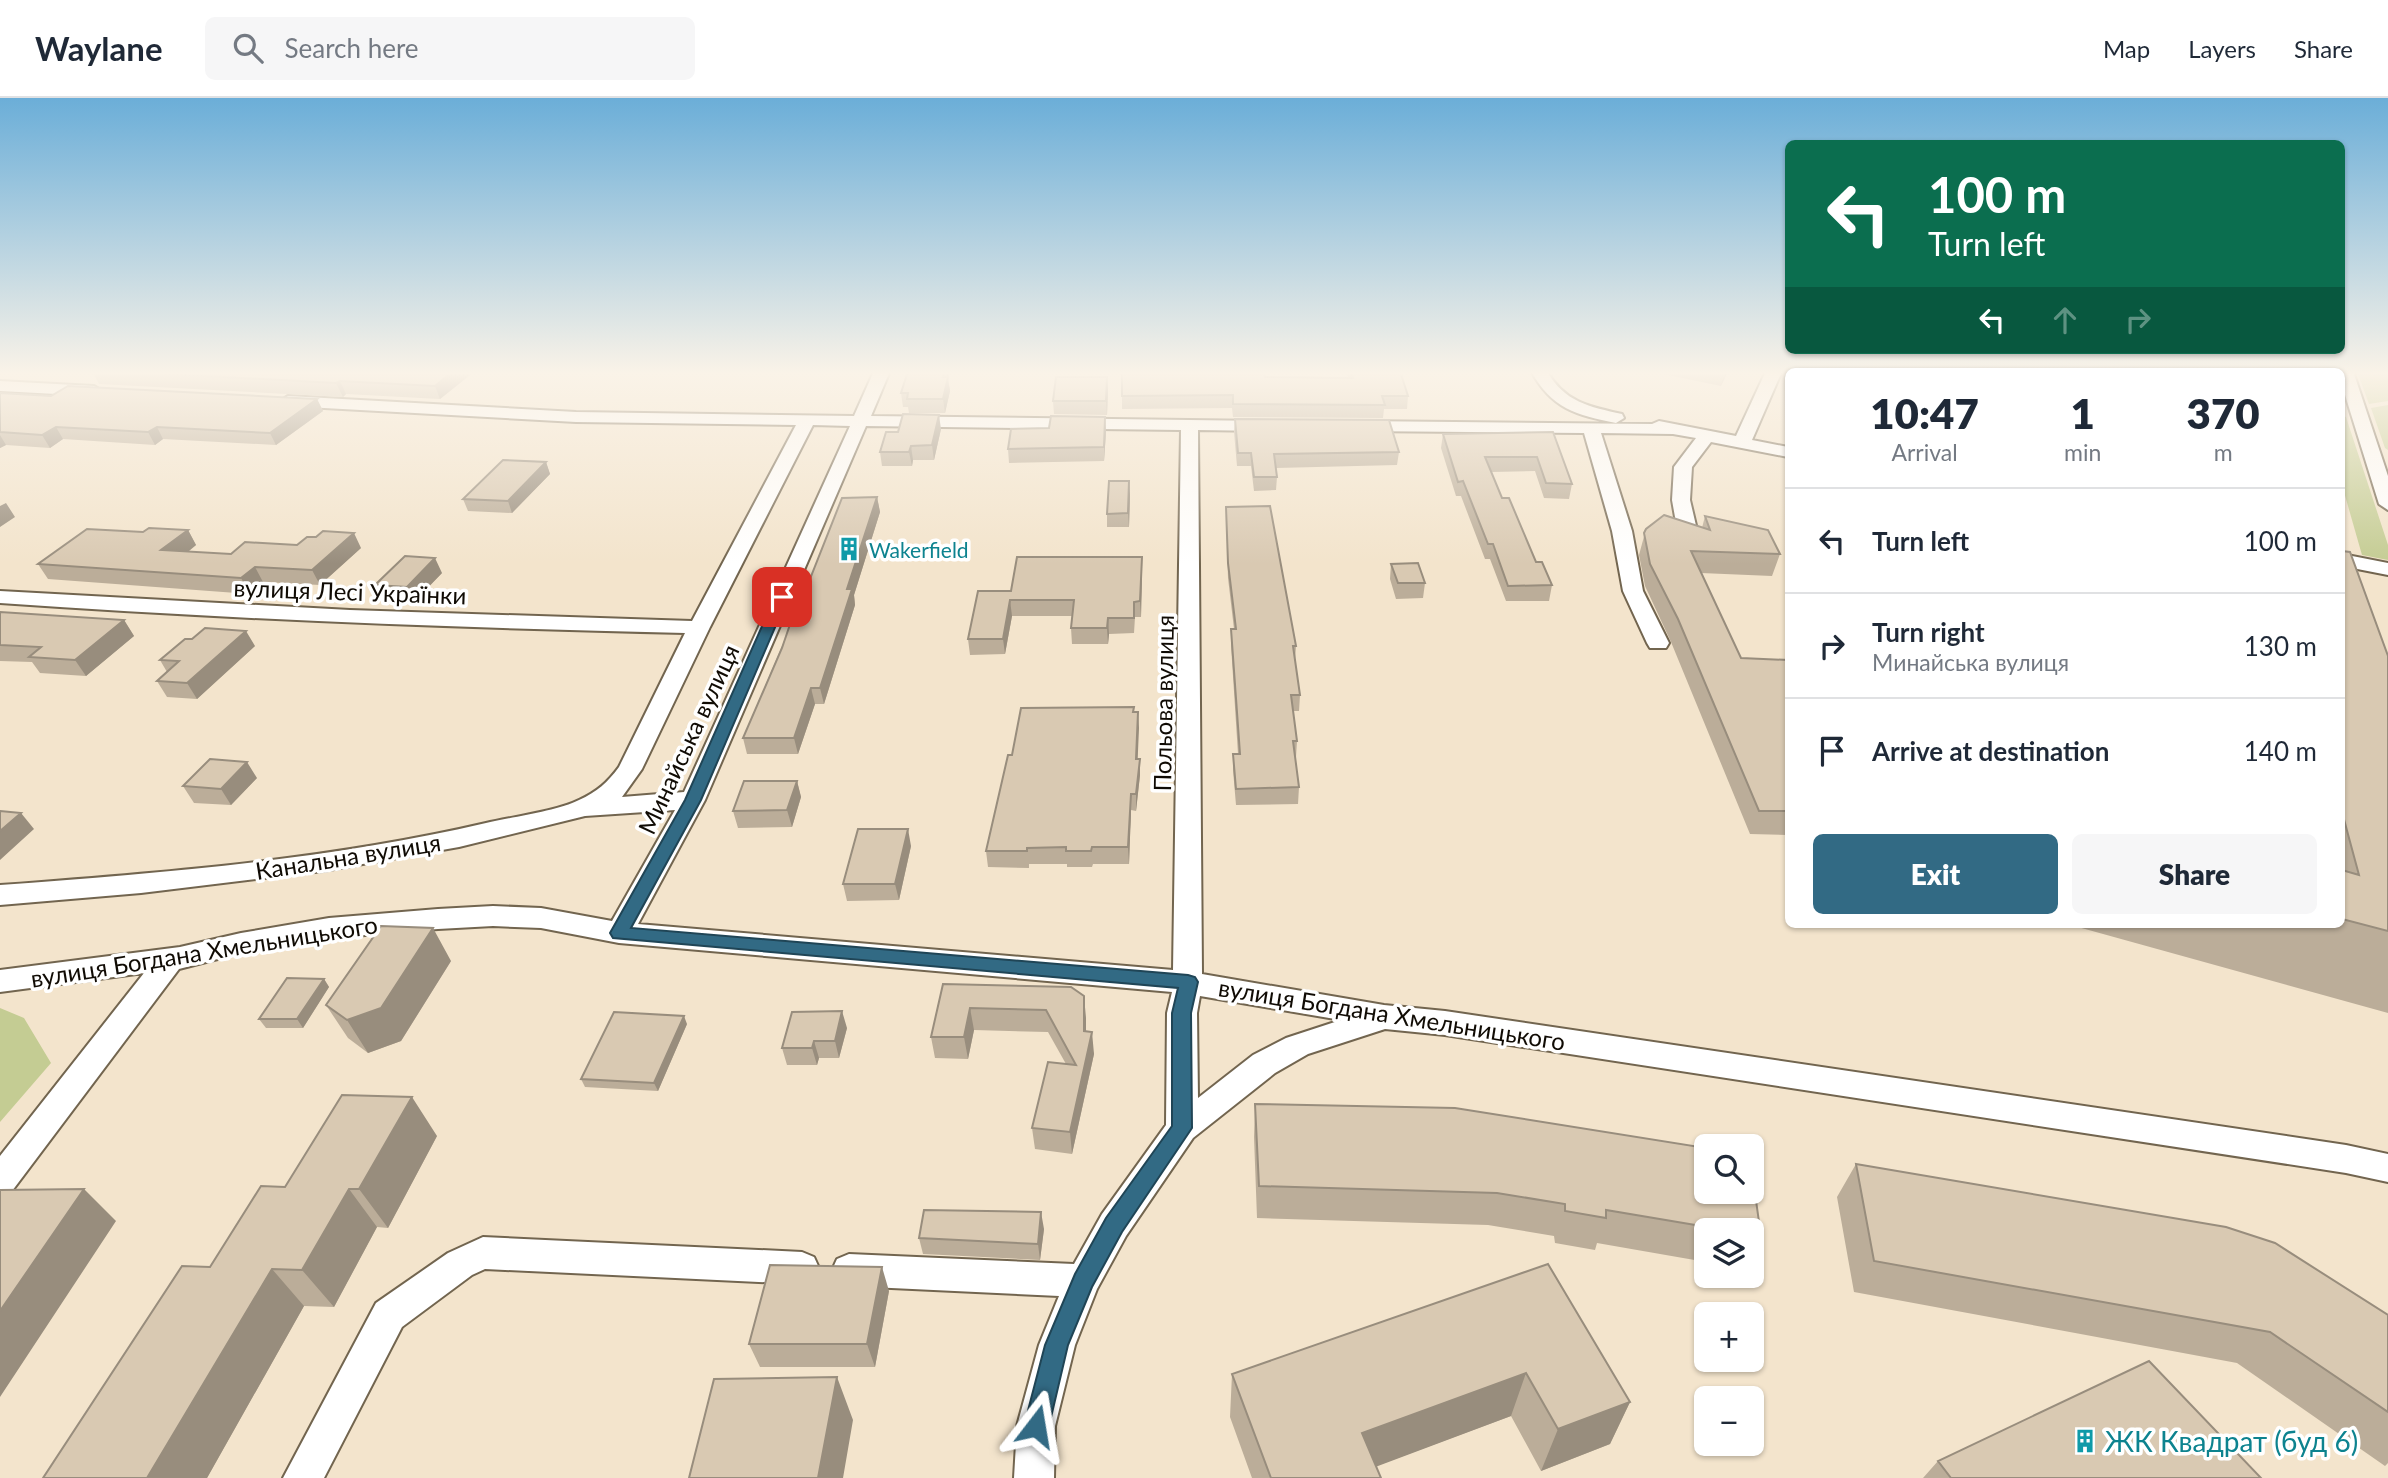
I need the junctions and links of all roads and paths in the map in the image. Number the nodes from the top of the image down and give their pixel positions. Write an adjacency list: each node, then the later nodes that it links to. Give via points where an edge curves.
1 (799, 435): 17 (street)
2 (852, 435): 19 (street, Минайська вулиця)
3 (1191, 435): 25 (street, Польова вулиця)
4 (1599, 435): 18 (street, via 1633,591)
5 (1704, 435): 8 (street)
6 (1745, 435): 9 (street)
7 (2371, 435): 11 (street)
8 (1707, 436): 9 (street); 13 (street, via 1683,467 1681,500)
9 (1742, 442): 10 (street)
10 (1785, 451)
11 (2380, 452): 12 (street)
12 (2388, 503)
13 (1688, 534)
14 (2345, 561): 15 (street)
15 (2388, 569)
16 (0, 597): 17 (street, вулиця Лесі Українки, via 424,622)
17 (699, 627): 20 (street, via 630,769 614,791)
18 (1658, 643)
19 (693, 800): 20 (street, Канальна вулиця); 22 (street, Минайська вулиця)
20 (585, 808): 21 (street, Канальна вулиця, via 459,838 323,862)
21 (0, 895)
22 (619, 933): 23 (street, вулиця Богдана Хмельницького, via 541,918 438,919 329,928); 25 (street, вулиця Богдана Хмельницького)
23 (172, 959): 24 (street, вулиця Богдана Хмельницького); 29 (street)
24 (0, 981)
25 (1188, 982): 26 (street, вулиця Богдана Хмельницького); 27 (street, Польова вулиця, via 1182,1013)
26 (1384, 1017): 27 (street, via 1297,1046 1264,1064); 28 (street, вулиця Богдана Хмельницького)
27 (1182, 1128): 30 (street, via 1114,1225)
28 (2388, 1168)
29 (0, 1181)
30 (1083, 1281): 31 (street, via 483,1253 389,1315); 32 (street, via 1056,1345 1036,1426)
31 (303, 1478)
32 (1034, 1478)

